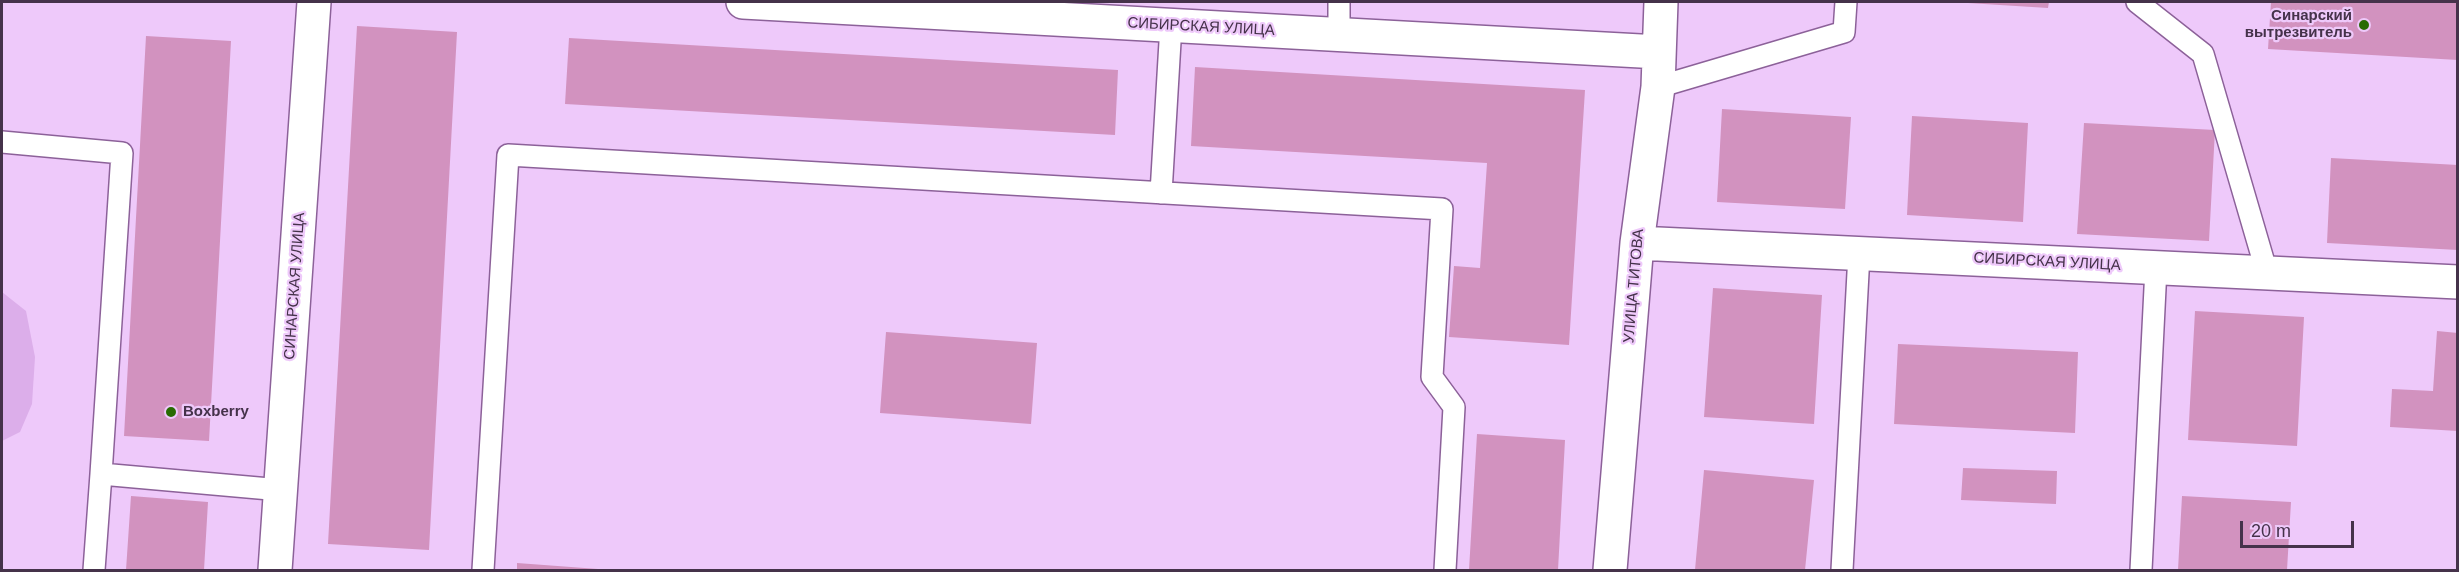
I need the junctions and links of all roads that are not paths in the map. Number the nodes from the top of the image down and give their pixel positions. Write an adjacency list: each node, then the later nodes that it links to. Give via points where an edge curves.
1 (314, 2): 20 (street, СИНАРСКАЯ УЛИЦА)
2 (743, 2): 7 (street, СИБИРСКАЯ УЛИЦА)
3 (1340, 2): 9 (lane)
4 (1661, 2): 10 (street, УЛИЦА ТИТОВА)
5 (1846, 2): 11 (lane, via 1844,32)
6 (2137, 2): 17 (lane, via 2203,54)
7 (1059, 10): 8 (street, СИБИРСКАЯ УЛИЦА)
8 (1171, 26): 9 (street, СИБИРСКАЯ УЛИЦА); 13 (lane)
9 (1339, 35): 10 (street, СИБИРСКАЯ УЛИЦА)
10 (1659, 52): 11 (street, УЛИЦА ТИТОВА)
11 (1658, 87): 14 (street, УЛИЦА ТИТОВА)
12 (2, 142): 19 (lane, via 122,153)
13 (1161, 193): 23 (lane, via 508,154); 24 (lane, via 1442,209 1432,376 1454,407)
14 (1637, 243): 15 (street, СИБИРСКАЯ УЛИЦА); 25 (street, УЛИЦА ТИТОВА)
15 (1859, 254): 16 (street, СИБИРСКАЯ УЛИЦА); 26 (lane)
16 (2156, 268): 17 (street, СИБИРСКАЯ УЛИЦА); 27 (lane)
17 (2267, 273): 18 (street, СИБИРСКАЯ УЛИЦА)
18 (2457, 282)
19 (101, 474): 20 (lane); 21 (lane)
20 (281, 490): 22 (street, СИНАРСКАЯ УЛИЦА)
21 (94, 570)
22 (275, 570)
23 (483, 570)
24 (1445, 570)
25 (1610, 570)
26 (1842, 570)
27 (2141, 570)

